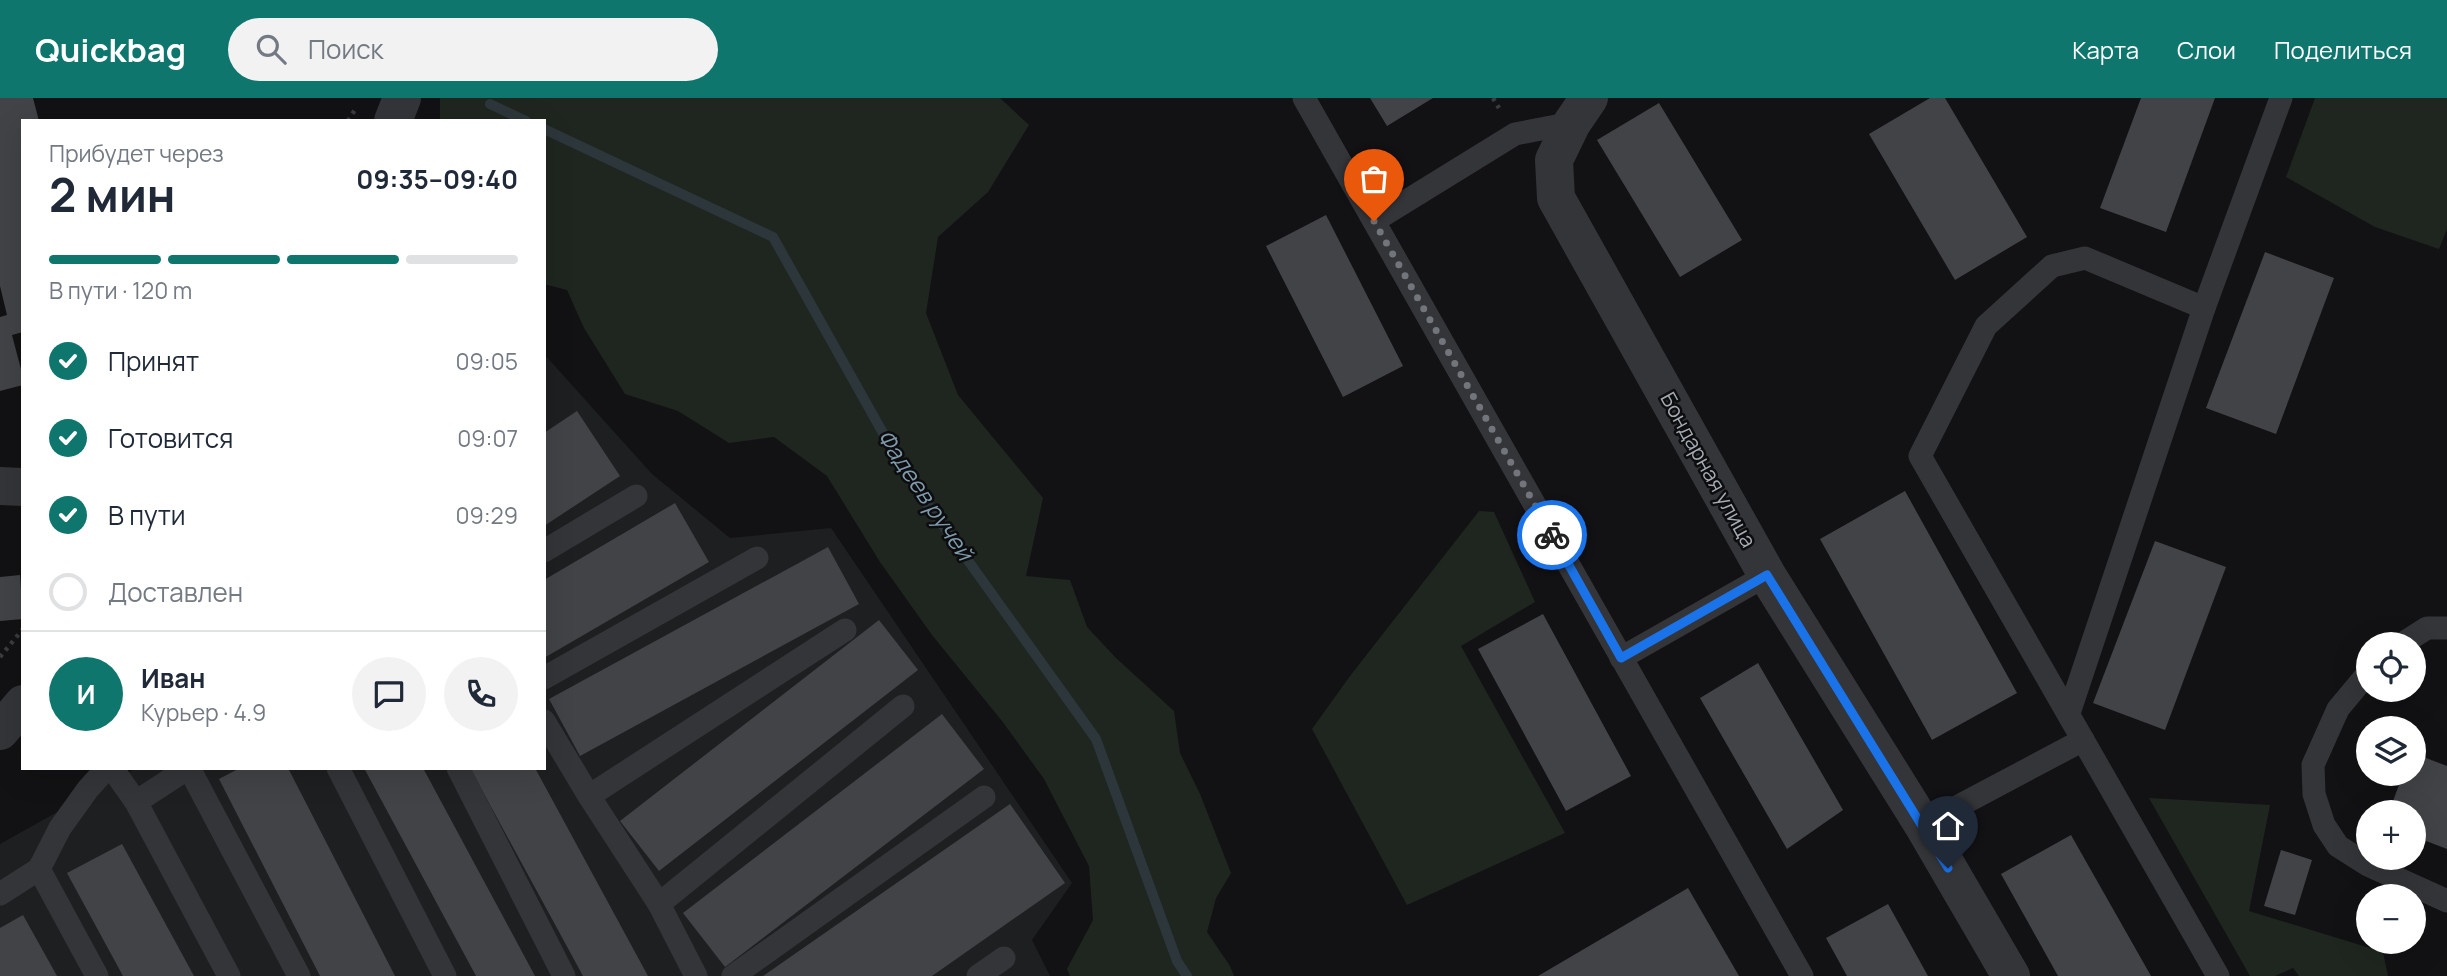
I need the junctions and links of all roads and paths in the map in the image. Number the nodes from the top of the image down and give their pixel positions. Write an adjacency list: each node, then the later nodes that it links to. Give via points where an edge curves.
1 (402, 98): 5 (street)
2 (1304, 98): 6 (lane)
3 (2281, 98): 7 (lane)
4 (1580, 110): 6 (lane, via 1514,134); 13 (street, Бондарная улица, via 1553,160 1556,198)
5 (394, 119)
6 (1374, 221): 19 (lane)
7 (2204, 308): 24 (lane); 24 (lane, via 2085,257 2052,265 1986,326 1920,456)
8 (0, 486): 9 (street)
9 (21, 487)
10 (636, 496): 11 (lane)
11 (546, 550)
12 (757, 558): 20 (lane)
13 (1767, 575): 19 (lane); 37 (street, Бондарная улица)
14 (2447, 628): 17 (lane)
15 (845, 630): 34 (lane)
16 (21, 631): 18 (path)
17 (2421, 632)
18 (0, 657)
19 (1621, 658): 51 (lane)
20 (546, 677)
21 (2356, 687): 40 (lane, via 2338,709 2313,765 2314,794 2324,825 2338,845 2368,865)
22 (21, 706): 26 (street)
23 (903, 706): 41 (lane)
24 (2069, 713): 27 (lane)
25 (546, 724): 34 (lane)
26 (0, 731)
27 (2083, 740): 37 (lane); 53 (lane)
28 (105, 770): 38 (lane, via 60,828)
29 (113, 770): 36 (lane)
30 (185, 770): 36 (lane)
31 (189, 770): 45 (lane)
32 (339, 770): 46 (lane)
33 (459, 770): 47 (lane)
34 (589, 796): 41 (lane)
35 (984, 797): 49 (lane)
36 (136, 802): 44 (lane)
37 (1923, 825): 52 (street, Бондарная улица)
38 (39, 869): 39 (lane); 43 (lane)
39 (0, 894)
40 (2447, 901)
41 (659, 904): 48 (lane)
42 (1004, 958): 50 (lane)
43 (97, 976)
44 (229, 976)
45 (299, 976)
46 (445, 976)
47 (565, 976)
48 (696, 976)
49 (733, 976)
50 (978, 976)
51 (1802, 976)
52 (2011, 976)
53 (2217, 976)

